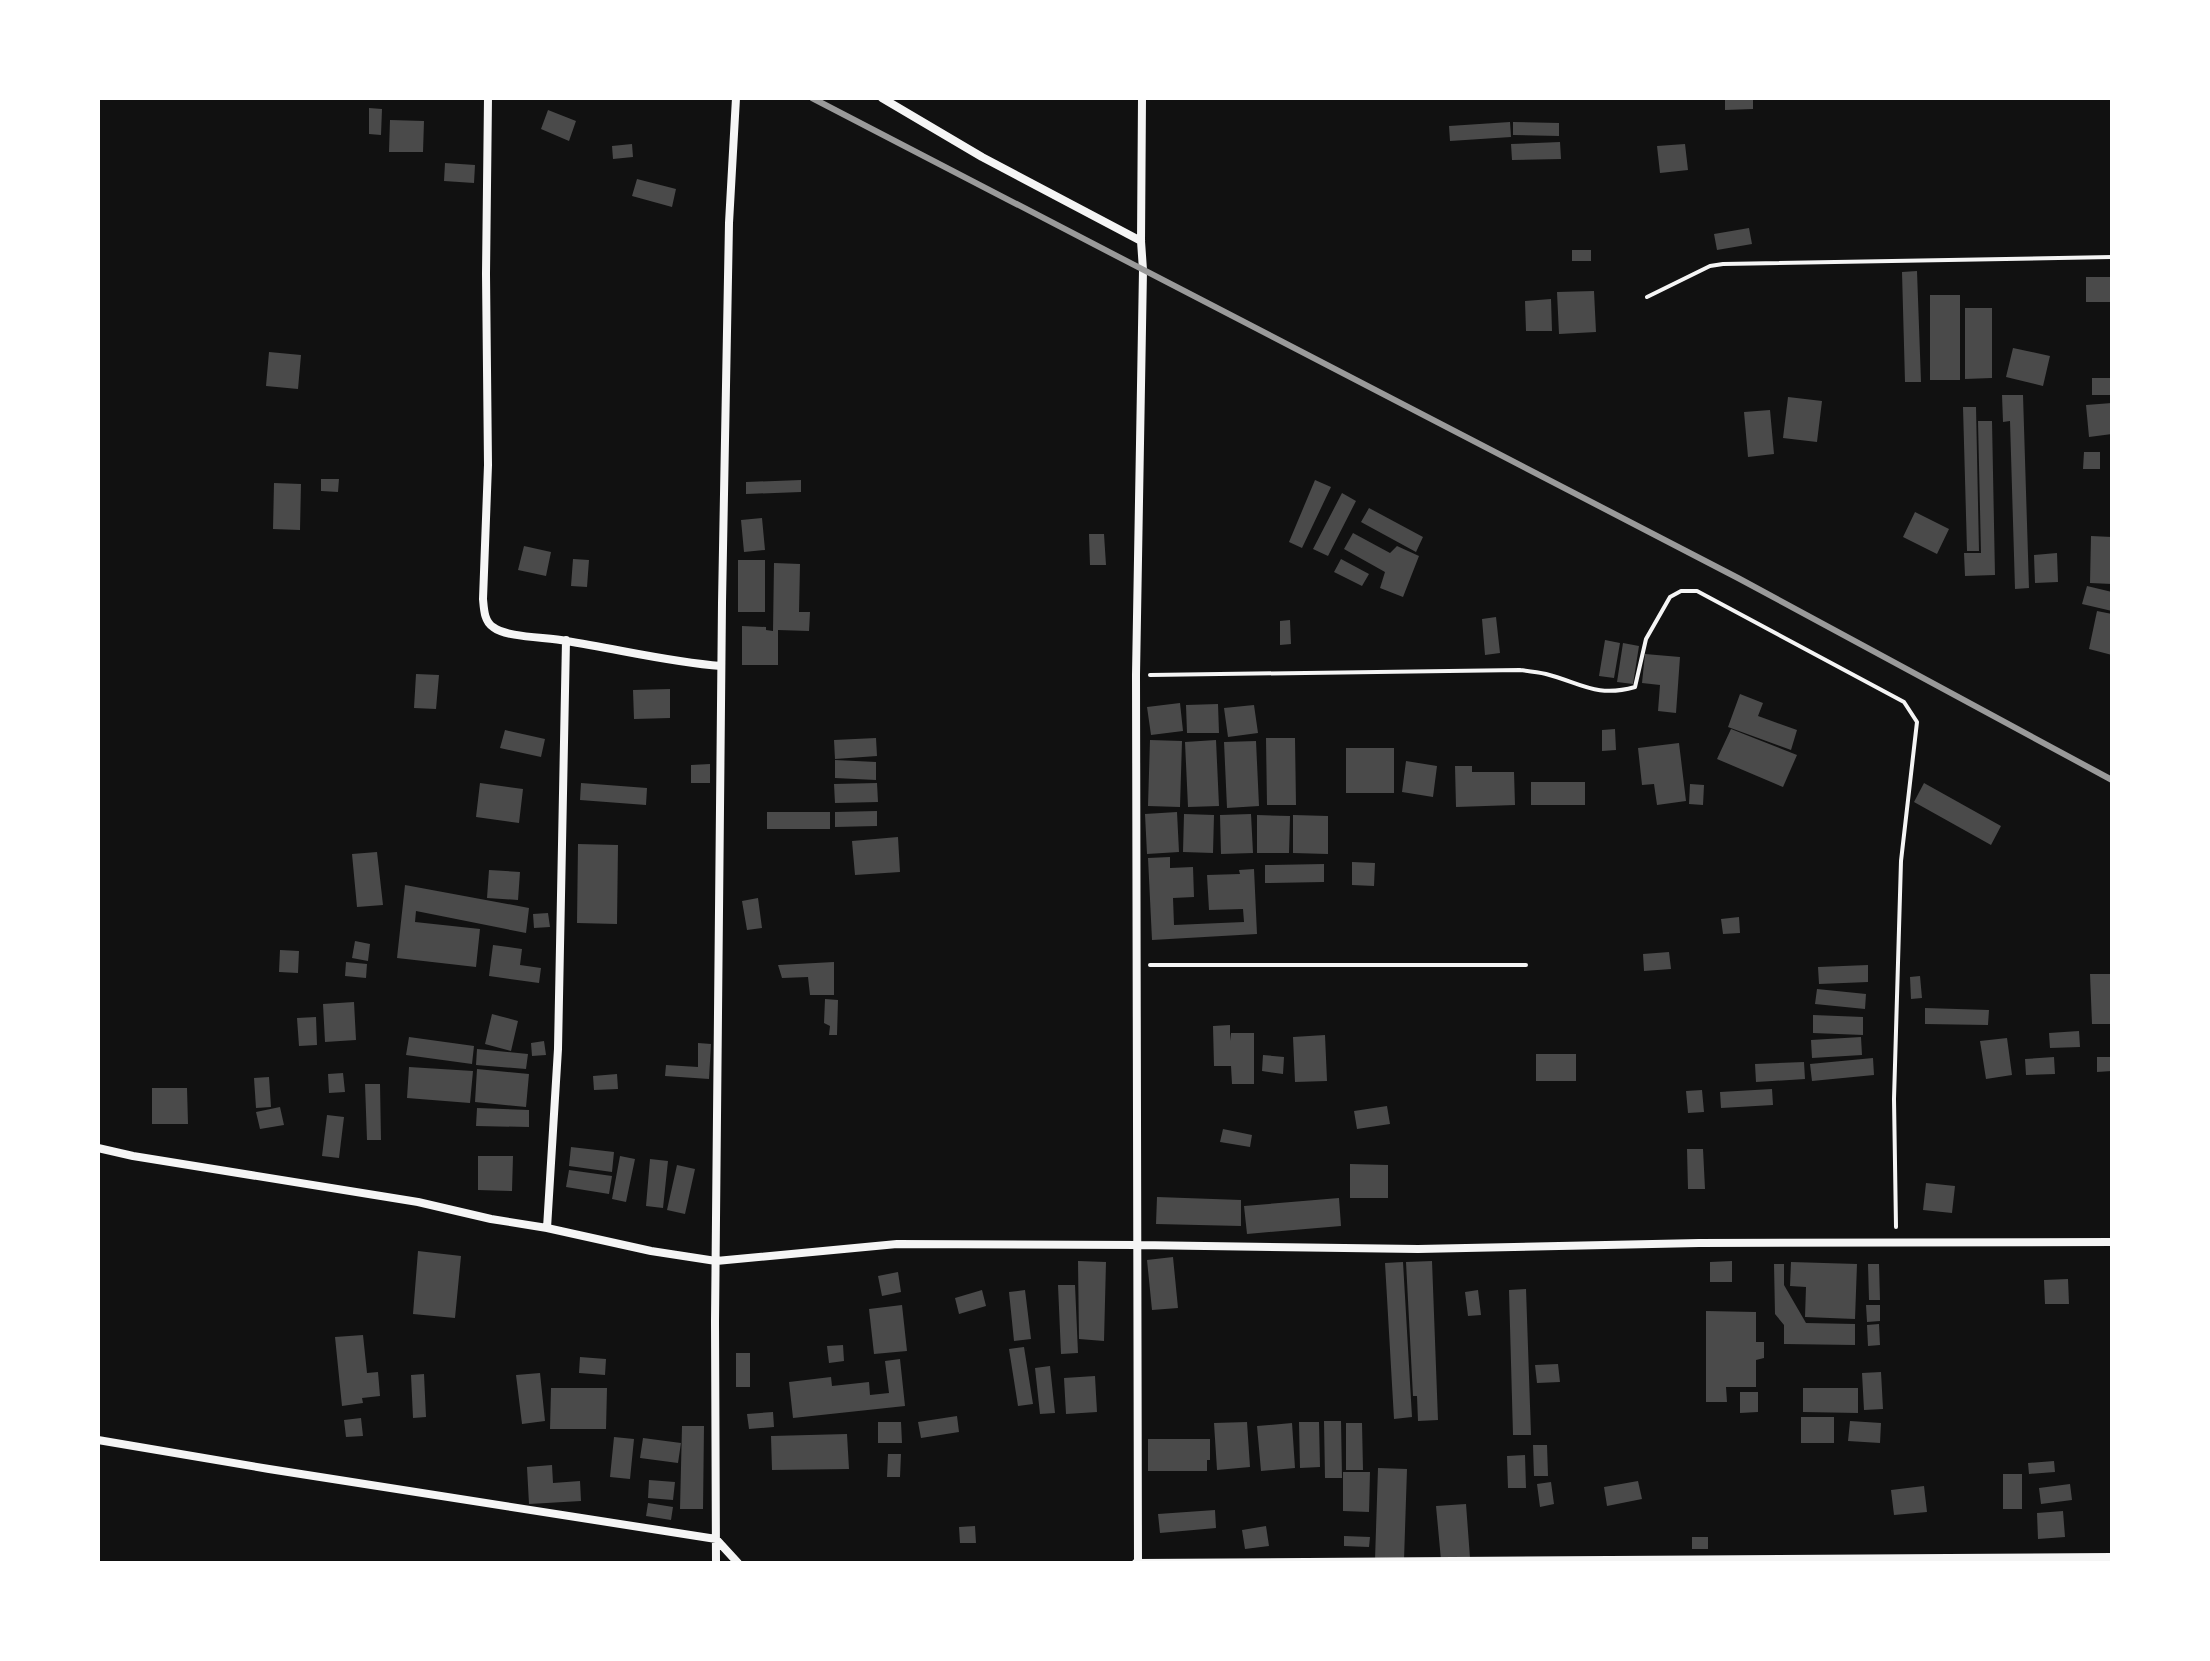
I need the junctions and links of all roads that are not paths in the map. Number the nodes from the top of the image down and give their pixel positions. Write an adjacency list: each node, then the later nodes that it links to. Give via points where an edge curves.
1 (488, 98): 6 (street, via 483,599 493,628)
2 (736, 98): 7 (street)
3 (882, 98): 5 (street)
4 (1142, 98): 5 (street)
5 (1141, 241): 11 (street)
6 (566, 640): 7 (street); 9 (street, via 558,1049)
7 (721, 666): 12 (street)
8 (98, 1148): 9 (street)
9 (547, 1228): 12 (street)
10 (2112, 1242): 11 (street, via 1418,1249)
11 (1138, 1245): 12 (street, via 897,1244); 18 (street)
12 (716, 1261): 14 (street)
13 (98, 1440): 14 (street)
14 (716, 1539): 16 (street); 17 (street)
15 (2112, 1557): 18 (street)
16 (716, 1563)
17 (738, 1563)
18 (1137, 1563)

